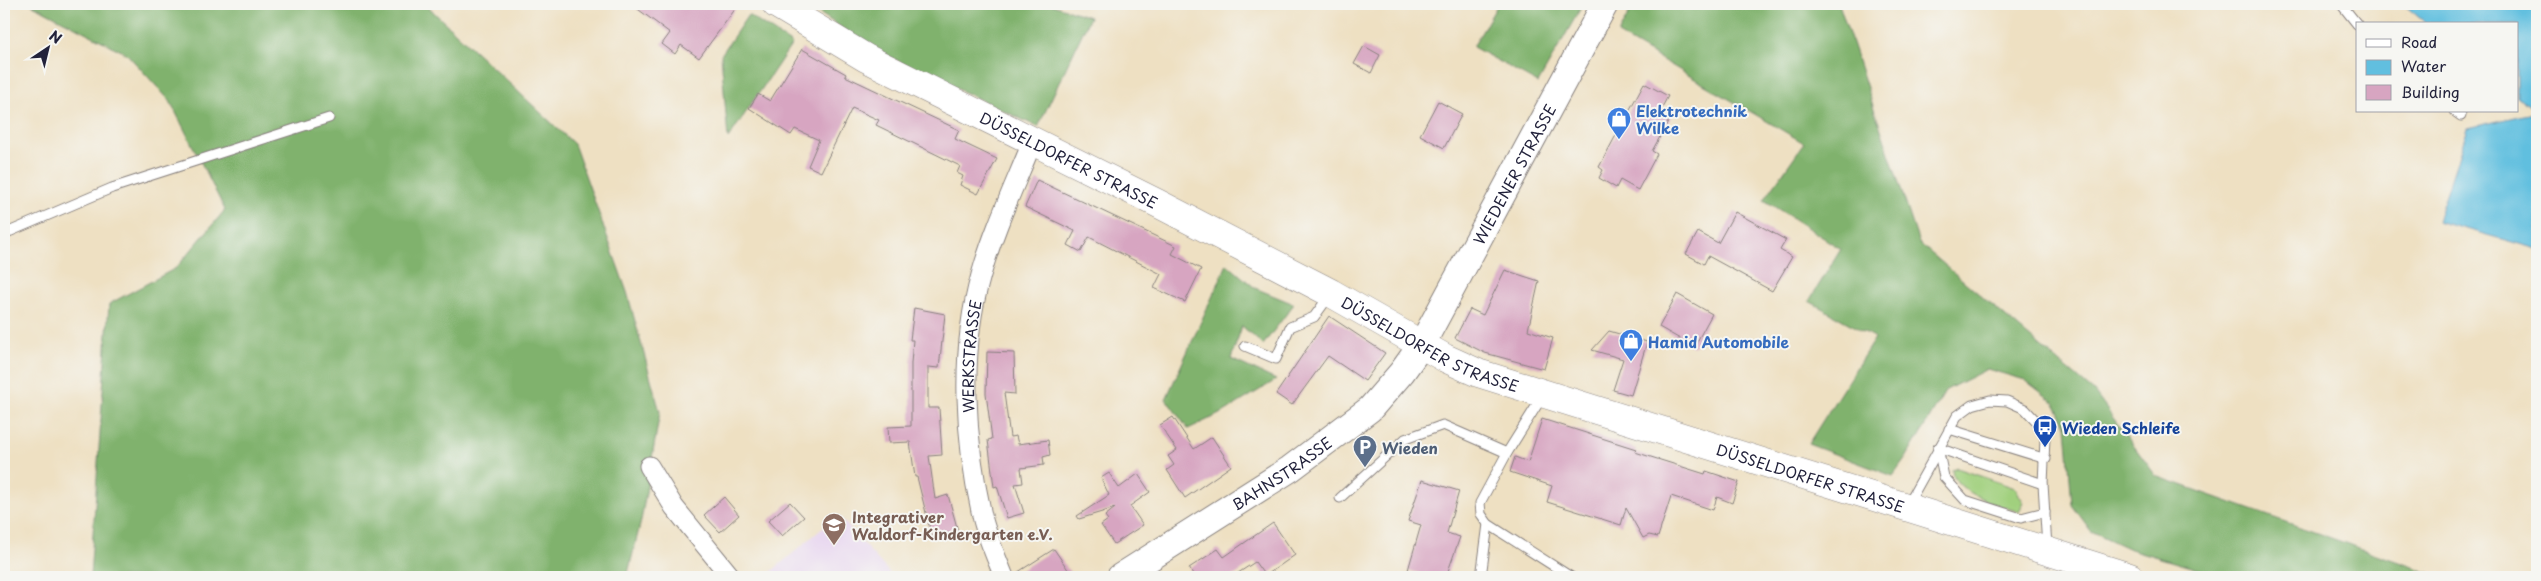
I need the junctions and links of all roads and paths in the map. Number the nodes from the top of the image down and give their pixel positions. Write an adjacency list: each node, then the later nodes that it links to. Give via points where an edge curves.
1 (776, 4): 6 (main road, DÜSSELDORFER STRASSE, via 866,58)
2 (1605, 4): 9 (main road, WIEDENER STRASSE)
3 (2341, 4): 4 (lane)
4 (2356, 23)
5 (329, 118): 7 (lane, via 112,188)
6 (1033, 140): 8 (main road, DÜSSELDORFER STRASSE); 24 (street, WERKSTRASSE, via 996,227 980,276 972,322 967,390 972,454 984,521)
7 (4, 234)
8 (1331, 293): 9 (main road, DÜSSELDORFER STRASSE); 10 (lane, via 1314,317 1290,327 1276,359)
9 (1422, 344): 11 (main road, DÜSSELDORFER STRASSE, via 1478,373); 25 (main road, BAHNSTRASSE, via 1370,410 1290,469)
10 (1245, 346)
11 (1543, 395): 14 (lane); 19 (main road, DÜSSELDORFER STRASSE)
12 (1949, 429): 13 (lane); 15 (lane); 15 (lane, via 1957,416 1972,405 1990,400 2007,402 2025,409 2039,424 2045,438)
13 (1938, 448): 17 (lane); 19 (lane); 20 (lane, via 1944,477 1965,500 2021,518)
14 (1507, 452): 18 (lane, via 1443,425 1405,439); 21 (lane, via 1480,503 1481,514)
15 (2046, 459): 17 (lane)
16 (649, 466): 23 (street, via 674,508)
17 (2043, 484): 20 (lane)
18 (1340, 498)
19 (1906, 508): 22 (main road, DÜSSELDORFER STRASSE)
20 (2045, 512): 22 (lane)
21 (1488, 524): 26 (lane); 27 (lane)
22 (2048, 552): 28 (main road, DÜSSELDORFER STRASSE)
23 (732, 577)
24 (1004, 577)
25 (1120, 577)
26 (1481, 577)
27 (1571, 577)
28 (2125, 577)

